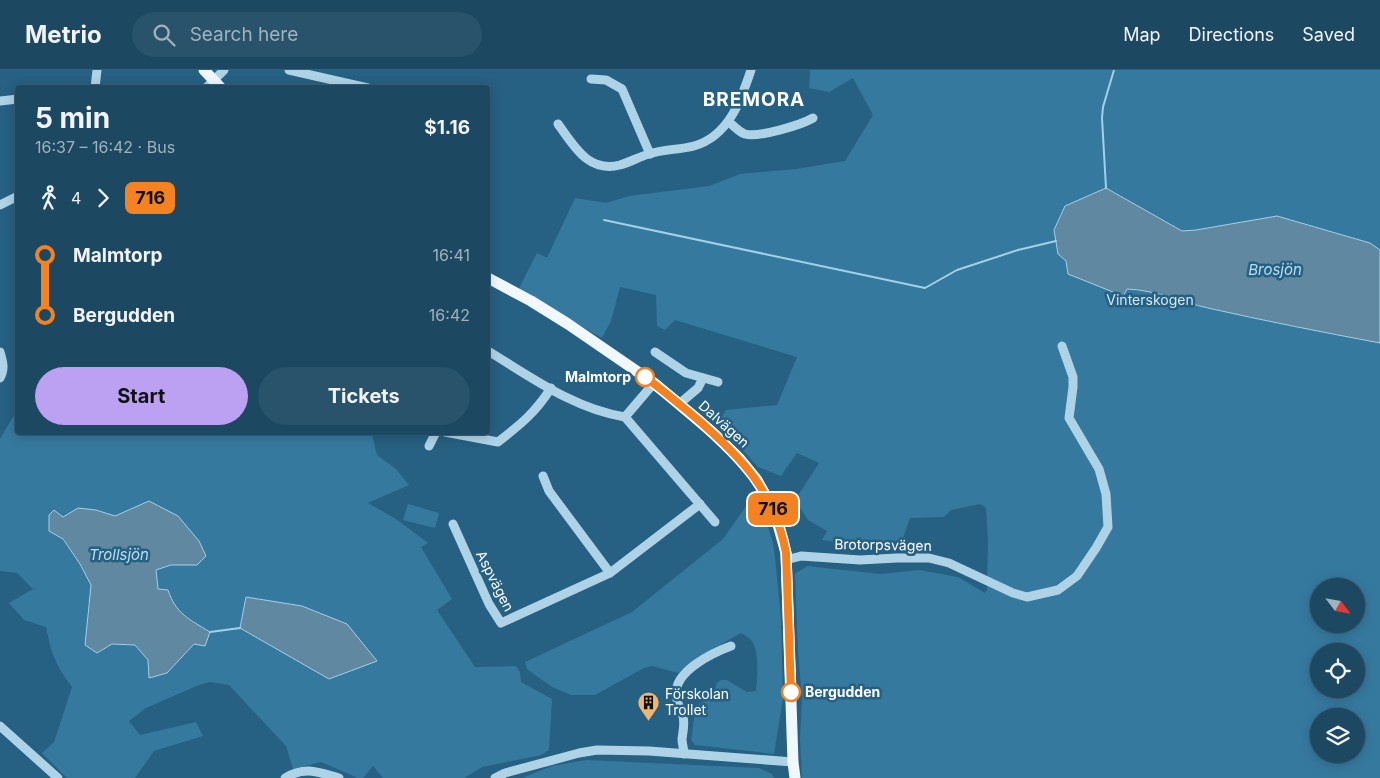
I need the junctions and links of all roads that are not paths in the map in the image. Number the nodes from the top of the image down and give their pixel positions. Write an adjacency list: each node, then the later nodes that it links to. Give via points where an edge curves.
1 (97, 70): 7 (street)
2 (204, 70): 8 (main road)
3 (224, 70): 8 (street)
4 (289, 70): 9 (street)
5 (751, 70): 13 (street)
6 (591, 79): 15 (street, via 606,80 622,89)
7 (96, 85)
8 (214, 85)
9 (355, 85)
10 (15, 99): 11 (street)
11 (0, 100)
12 (813, 118): 13 (street, via 802,124 755,135 744,134)
13 (729, 122): 15 (street, via 697,145)
14 (558, 124): 15 (street, via 576,150 600,165 618,166)
15 (650, 154)
16 (15, 198): 17 (street)
17 (0, 205)
18 (490, 279): 26 (main road, Dalvägen, via 568,324)
19 (1062, 346): 37 (street, Brotorpsvägen, via 1073,377 1069,418 1099,470 1106,494 1108,527 1077,576 1058,590 1027,597 949,563 929,558 860,560 801,556)
20 (0, 352): 23 (street, via 4,364)
21 (490, 352): 27 (street)
22 (655, 352): 24 (street, via 686,373)
23 (0, 378)
24 (703, 378): 25 (street); 28 (street, via 698,388)
25 (718, 382)
26 (654, 383): 28 (main road, Dalvägen); 29 (street)
27 (550, 388): 29 (street, via 588,408); 31 (street, via 538,408 498,442)
28 (679, 404): 37 (main road, Dalvägen, via 739,458 757,480 775,514)
29 (625, 417): 34 (street)
30 (434, 435): 32 (street)
31 (461, 435)
32 (429, 446)
33 (543, 476): 38 (street, via 549,491)
34 (700, 504): 35 (street); 38 (street, Aspvägen)
35 (716, 522)
36 (453, 524): 38 (street, Aspvägen, via 489,604 501,623)
37 (786, 560): 42 (main road, Dalvägen)
38 (610, 573)
39 (731, 646): 41 (street, via 691,668 677,685 676,698 684,719)
40 (0, 726): 43 (street)
41 (684, 754): 42 (street); 46 (street, via 597,750)
42 (794, 762): 47 (main road, Dalvägen)
43 (58, 778)
44 (285, 778): 45 (street, via 295,772 306,771)
45 (339, 778)
46 (495, 778)
47 (795, 778)

